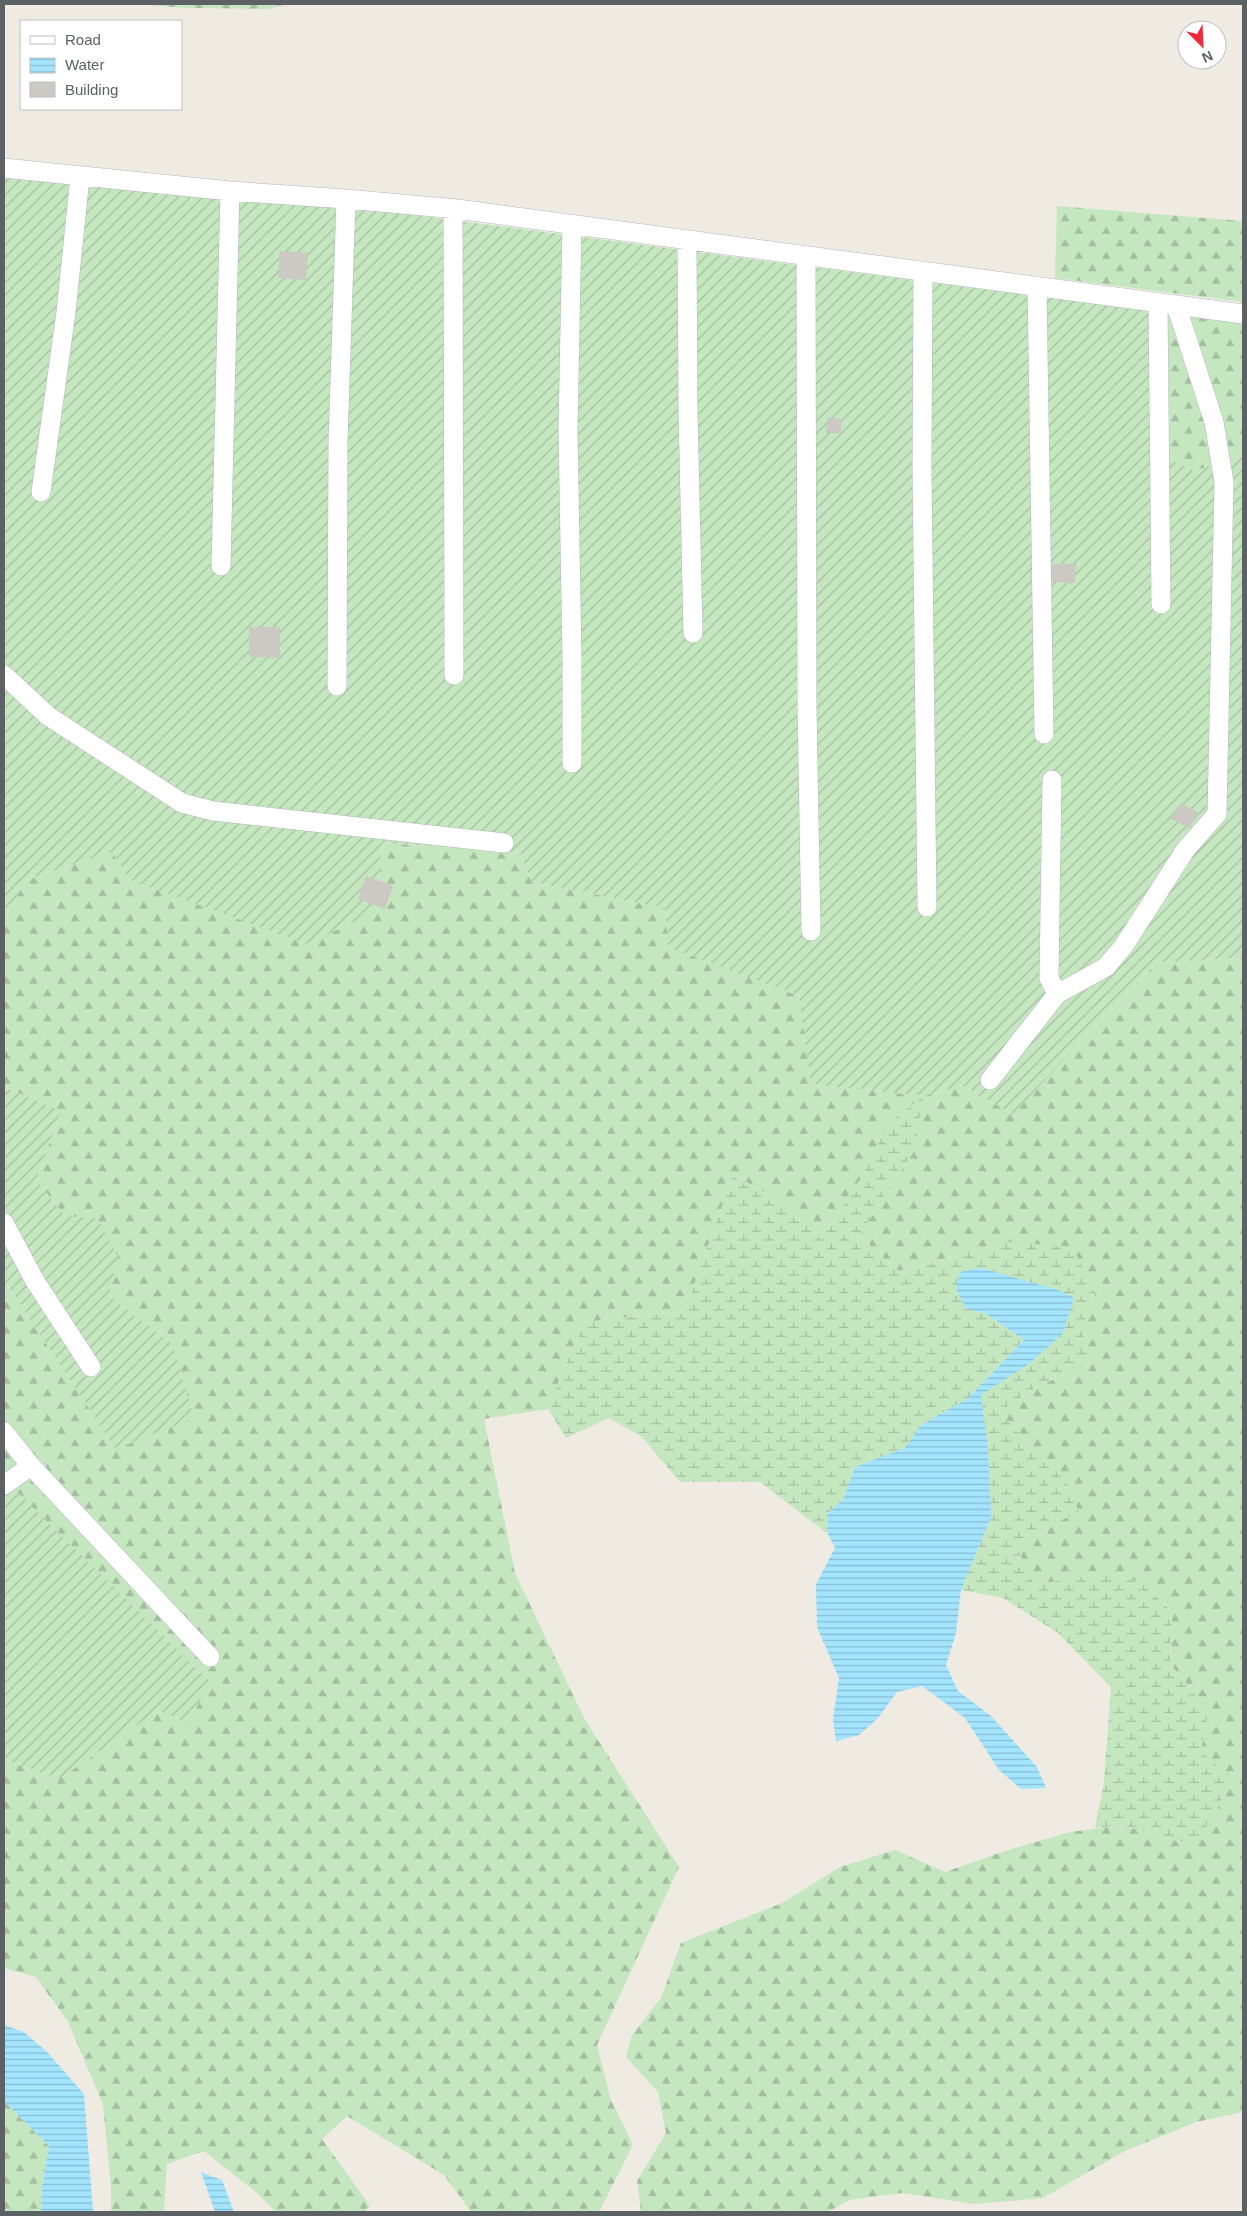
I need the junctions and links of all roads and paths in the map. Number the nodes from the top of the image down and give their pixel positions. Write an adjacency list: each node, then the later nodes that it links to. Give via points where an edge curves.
1 (4, 168): 2 (street)
2 (80, 177): 3 (street); 13 (street, via 66,312)
3 (230, 191): 4 (street); 14 (street)
4 (346, 199): 5 (street); 19 (street, via 338,442)
5 (453, 209): 6 (street); 18 (street)
6 (572, 225): 7 (street); 21 (street, via 568,430)
7 (687, 240): 8 (street); 16 (street)
8 (806, 256): 9 (street); 25 (street)
9 (922, 271): 10 (street); 24 (street)
10 (1037, 286): 11 (street); 20 (street)
11 (1167, 304): 12 (street); 15 (street); 26 (street, via 1214,422 1224,482 1217,814 1186,849 1123,947 1106,967)
12 (1243, 314)
13 (41, 492)
14 (221, 566)
15 (1161, 604)
16 (693, 633)
17 (4, 674): 23 (street, via 48,716 182,803 213,811)
18 (454, 675)
19 (337, 686)
20 (1044, 734)
21 (572, 763)
22 (1052, 780): 26 (street, via 1049,978)
23 (504, 843)
24 (927, 907)
25 (811, 931)
26 (1057, 994): 27 (street)
27 (990, 1080)
28 (4, 1223): 29 (street, via 35,1281)
29 (91, 1367)
30 (4, 1432): 31 (street)
31 (31, 1466): 32 (street); 33 (street)
32 (4, 1485)
33 (210, 1657)

